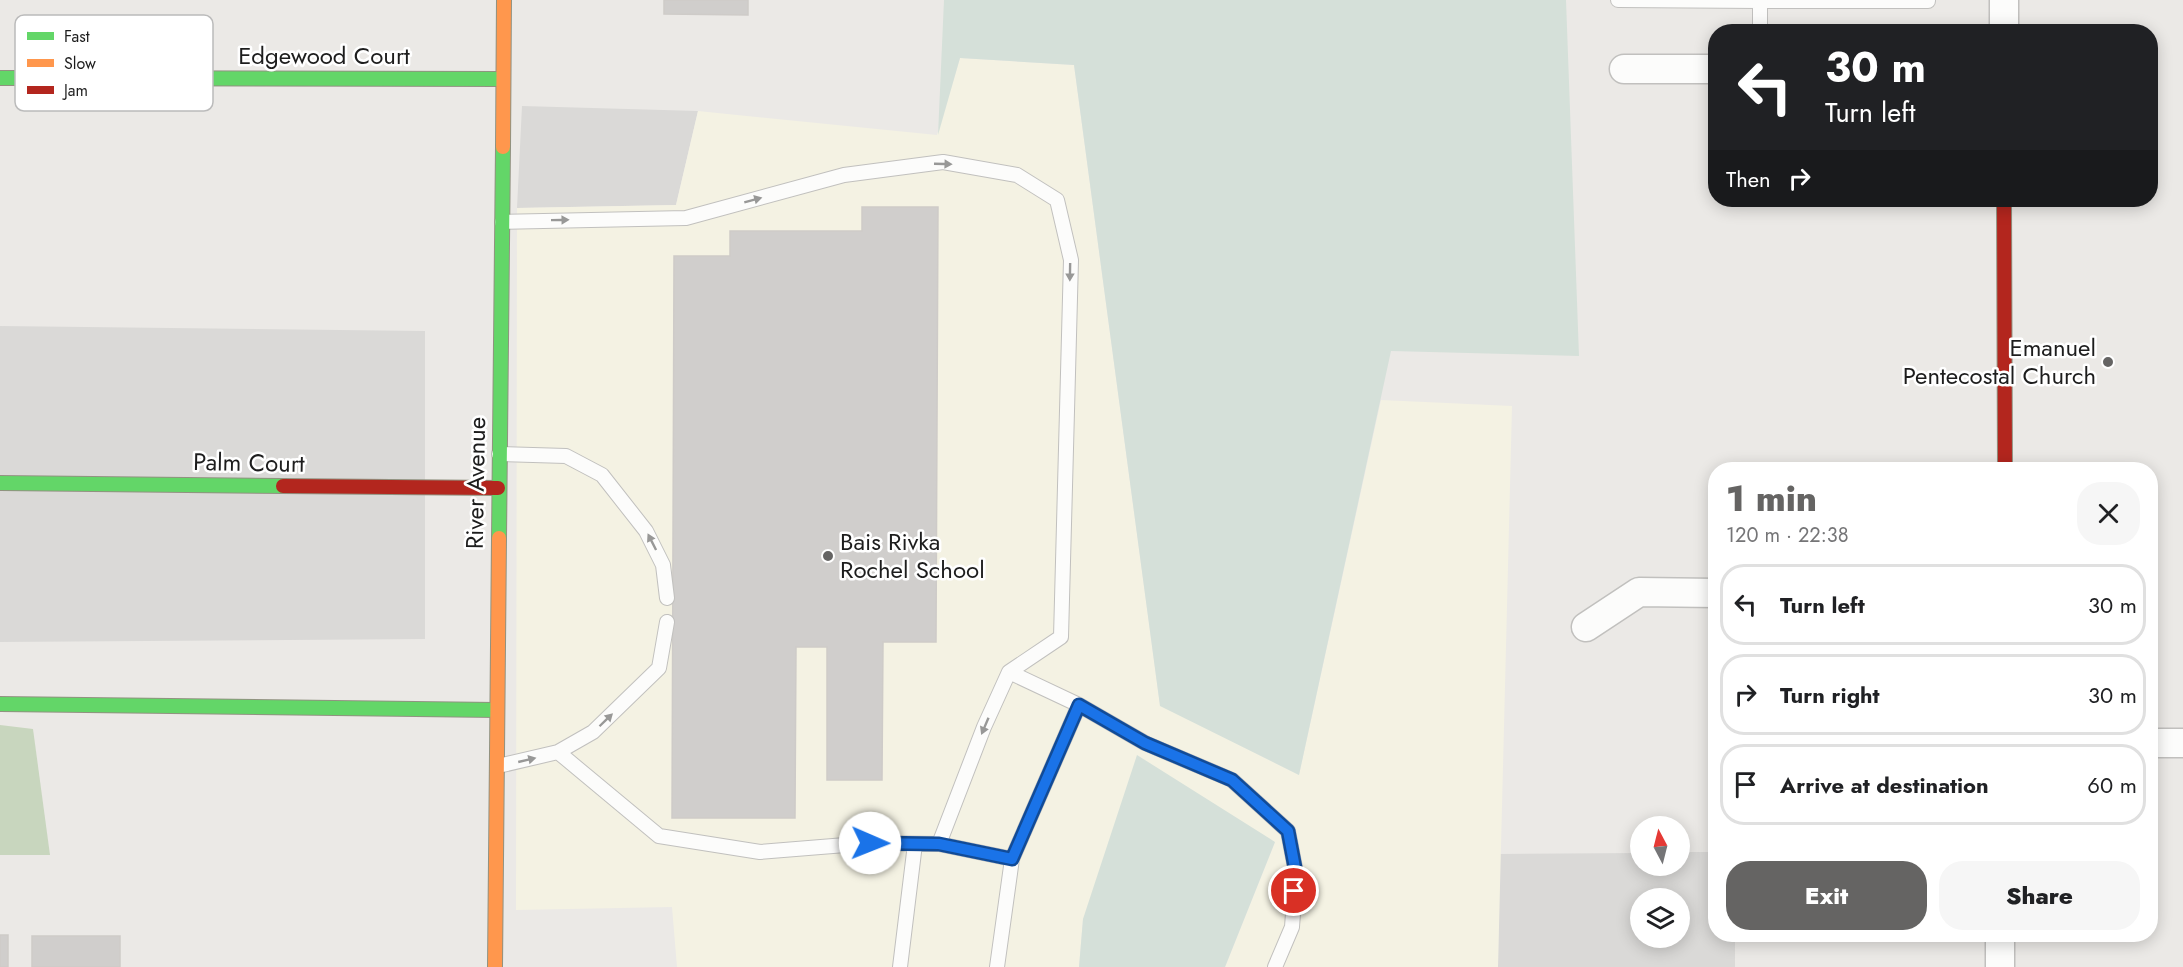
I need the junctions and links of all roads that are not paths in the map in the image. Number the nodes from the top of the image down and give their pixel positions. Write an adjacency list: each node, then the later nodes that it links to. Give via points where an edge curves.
1 (504, 0): 13 (main road, River Avenue)
2 (1618, 0): 4 (lane)
3 (2004, 0): 7 (street)
4 (1760, 1): 5 (lane); 6 (lane)
5 (1928, 1)
6 (1760, 24)
7 (2004, 24)
8 (1624, 69): 9 (street)
9 (1708, 69)
10 (0, 78): 11 (main road, Edgewood Court)
11 (15, 78)
12 (213, 78): 13 (main road, Edgewood Court)
13 (503, 79): 15 (main road, River Avenue)
14 (2004, 207): 17 (main road)
15 (501, 222): 16 (main road, River Avenue); 24 (lane, one-way to 24, via 687,218 844,175 943,162 1017,175 1057,200 1071,260 1061,637)
16 (499, 454): 19 (main road, River Avenue); 21 (lane, one-way to 16, via 663,565 646,531 602,475 566,456)
17 (2005, 462)
18 (0, 483): 19 (main road, Palm Court)
19 (498, 488): 27 (main road, River Avenue)
20 (1708, 592): 23 (street, via 1639,592)
21 (667, 598)
22 (667, 622): 30 (lane, one-way to 22, via 594,732 659,668)
23 (1586, 627)
24 (1009, 672): 26 (lane); 33 (lane, one-way to 33)
25 (0, 704): 27 (main road)
26 (1079, 705): 34 (lane); 39 (lane, via 1145,743 1232,780 1288,831 1296,873 1292,927)
27 (496, 710): 31 (main road, River Avenue)
28 (2158, 743): 29 (street)
29 (2183, 744)
30 (558, 752): 31 (lane, one-way to 30); 32 (lane, via 659,836 760,852 870,843)
31 (496, 767): 36 (main road, River Avenue)
32 (915, 844): 33 (lane); 37 (lane)
33 (939, 844): 34 (lane)
34 (1012, 859): 38 (lane)
35 (2000, 942): 40 (street)
36 (495, 967)
37 (900, 967)
38 (997, 967)
39 (1275, 967)
40 (2000, 967)

